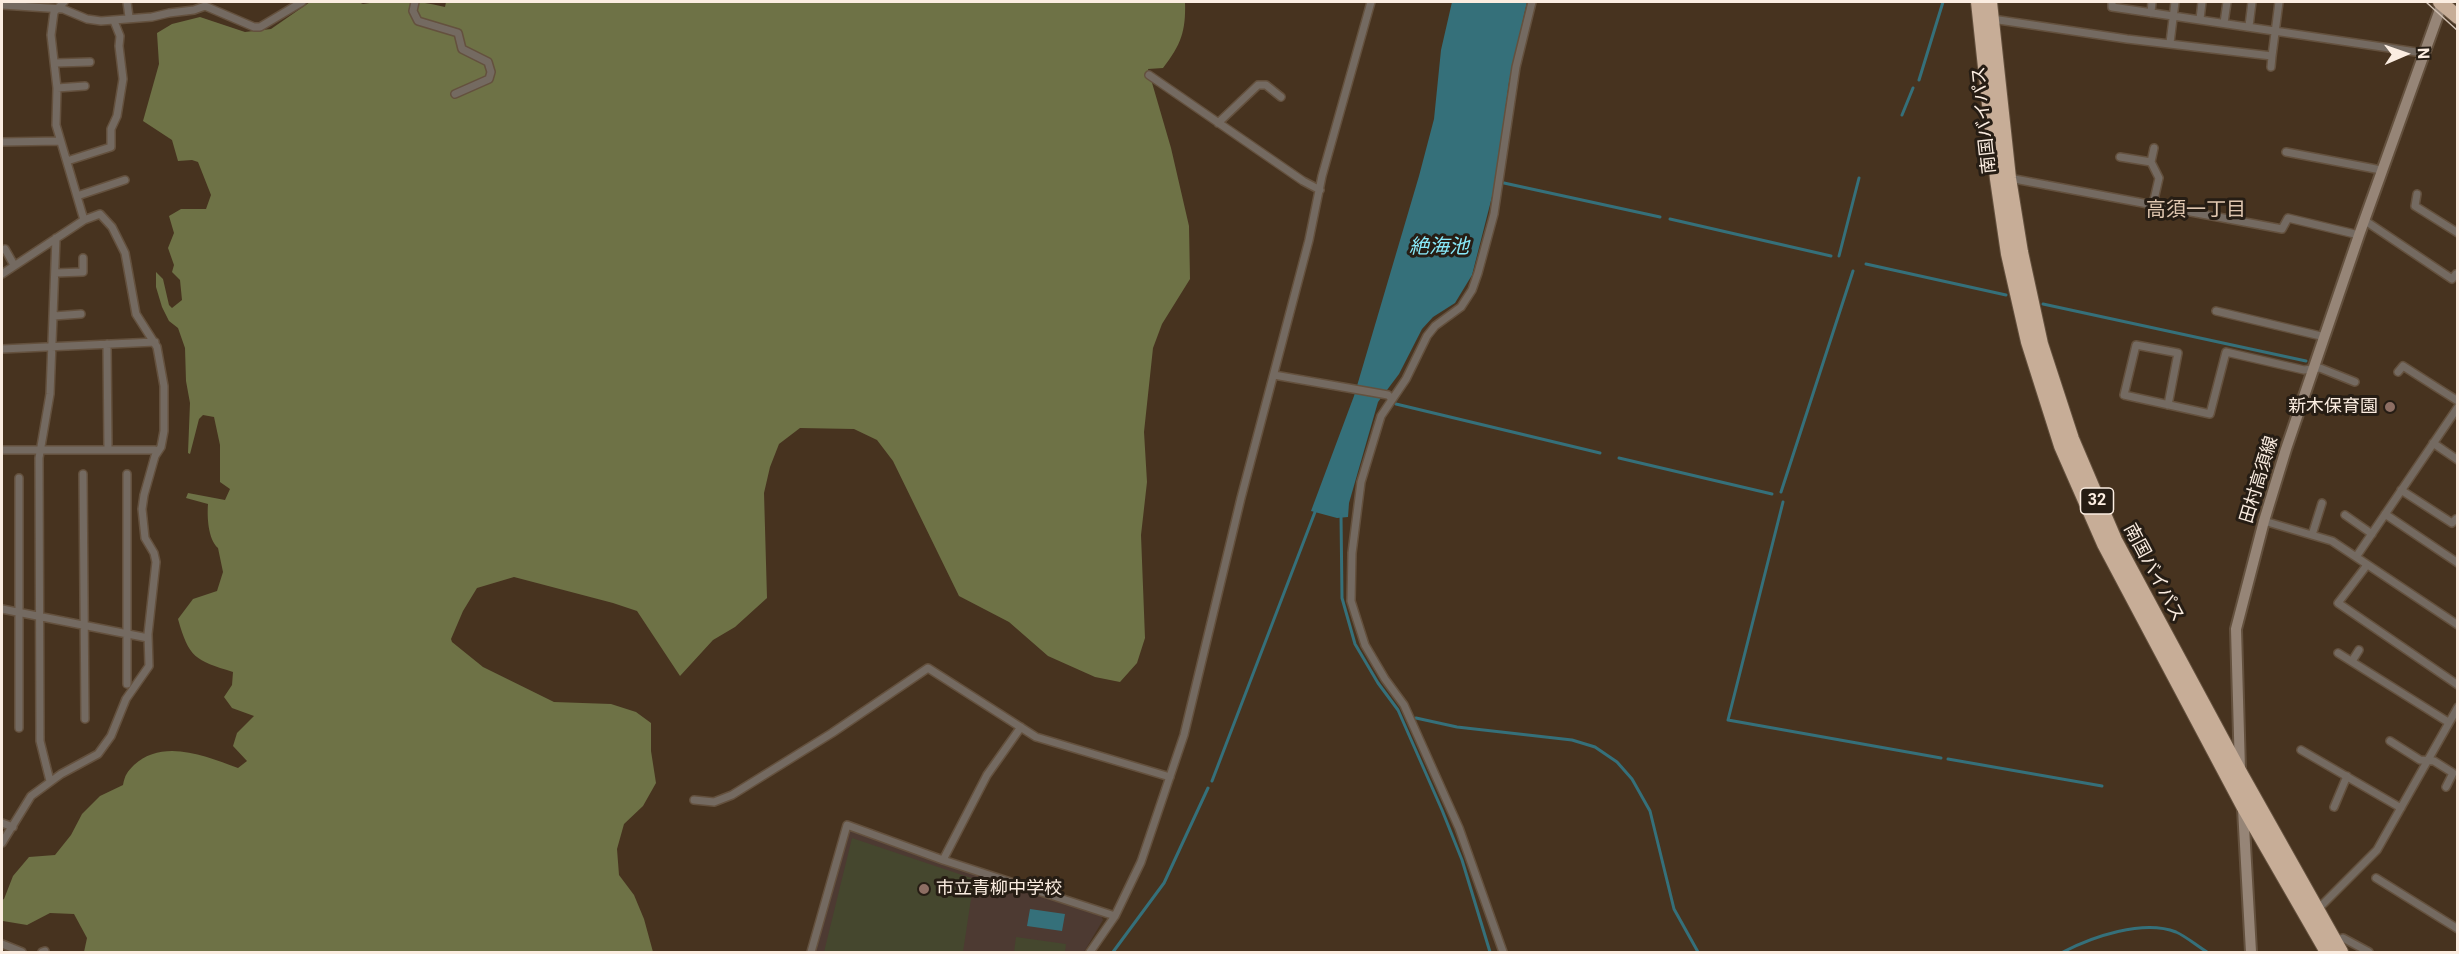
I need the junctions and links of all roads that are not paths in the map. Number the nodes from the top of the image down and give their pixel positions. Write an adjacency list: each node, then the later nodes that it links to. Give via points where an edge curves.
1 (64, 2): 19 (street)
2 (127, 2): 23 (street)
3 (302, 2): 23 (street, via 260,27 239,22 208,6 152,17)
4 (415, 2): 40 (street, via 413,11 418,21 458,33 462,49 488,62 489,79)
5 (1371, 2): 53 (street)
6 (1532, 2): 82 (street, via 1516,67 1494,214 1475,281 1461,307 1426,336 1406,379)
7 (1978, 2): 132 (highway, 南国バイパス / 32, via 2008,254 2028,342 2054,427 2104,544)
8 (1990, 2): 25 (highway, 南国バイパス / 32)
9 (2112, 2): 20 (street, via 2112,7)
10 (2132, 2): 20 (street)
11 (2152, 2): 21 (street)
12 (2175, 2): 22 (street)
13 (2202, 2): 26 (street)
14 (2226, 2): 28 (street)
15 (2252, 2): 29 (street)
16 (2279, 2): 30 (street)
17 (2441, 3): 24 (highway); 32 (main road, 田村高須線)
18 (2, 5): 19 (street)
19 (57, 8): 27 (street, via 87,19); 35 (street, via 51,35)
20 (2131, 10): 21 (street)
21 (2151, 13): 22 (street)
22 (2173, 15): 26 (street); 31 (street)
23 (129, 17): 27 (street)
24 (2457, 17)
25 (1992, 19): 31 (street); 51 (highway, 南国バイパス / 32)
26 (2200, 19): 28 (street)
27 (114, 21): 48 (street, via 120,36 123,79 111,129 111,147)
28 (2224, 23): 29 (street)
29 (2249, 26): 30 (street)
30 (2275, 30): 32 (street); 33 (street)
31 (2170, 43): 33 (street)
32 (2423, 54): 50 (main road, 田村高須線)
33 (2272, 56): 36 (street)
34 (90, 62): 35 (street)
35 (55, 63): 39 (street)
36 (2271, 67)
37 (1149, 75): 42 (street)
38 (85, 86): 39 (street)
39 (57, 88): 43 (street)
40 (455, 94)
41 (1281, 97): 42 (street, via 1266,85 1258,85)
42 (1218, 123): 53 (street)
43 (60, 141): 44 (street); 48 (street)
44 (2, 142)
45 (2154, 148): 49 (street)
46 (2286, 152): 50 (street)
47 (2120, 157): 49 (street)
48 (67, 162): 55 (street)
49 (2151, 162): 56 (street, via 2159,178)
50 (2381, 170): 58 (main road, 田村高須線)
51 (2009, 178): 56 (street); 126 (highway, 南国バイパス / 32, via 2032,309 2072,439 2115,540)
52 (125, 180): 55 (street)
53 (1320, 190): 78 (street)
54 (2417, 194): 59 (street, via 2415,206)
55 (77, 196): 57 (street)
56 (2153, 204): 60 (street, via 2282,229 2288,218)
57 (84, 220): 61 (street); 72 (street, via 100,214 112,227 124,253 136,314)
58 (2364, 220): 60 (main road, 田村高須線); 67 (street, via 2452,279)
59 (2457, 232)
60 (2358, 235): 71 (main road, 田村高須線)
61 (56, 238): 64 (street); 65 (street)
62 (5, 249): 64 (street)
63 (83, 258): 65 (street, via 83,272)
64 (14, 265): 66 (street)
65 (55, 273): 70 (street)
66 (2, 274)
67 (2456, 274)
68 (2216, 311): 71 (street)
69 (81, 314): 70 (street)
70 (54, 316): 74 (street)
71 (2325, 337): 76 (main road, 田村高須線)
72 (155, 342): 73 (street); 90 (street, via 165,409)
73 (107, 344): 74 (street); 88 (street)
74 (52, 346): 75 (street); 87 (street, via 49,399)
75 (2, 349)
76 (2314, 369): 79 (street); 84 (street, via 2226,352 2210,414); 100 (main road, 田村高須線)
77 (2398, 372): 80 (street, via 2403,366)
78 (1274, 375): 82 (street); 128 (street, via 1184,735)
79 (2355, 382)
80 (2431, 384): 81 (street); 83 (street)
81 (2426, 391)
82 (1389, 397): 148 (street, via 1361,482 1352,553 1351,601 1365,645 1404,705 1459,828)
83 (2457, 401)
84 (2168, 405): 84 (street, via 2124,395 2136,345 2178,353)
85 (2456, 412): 86 (street)
86 (2433, 443): 91 (street); 95 (street)
87 (40, 449): 88 (street); 89 (street); 108 (street)
88 (108, 449): 90 (street)
89 (2, 450)
90 (158, 452): 112 (street, via 142,509 145,538 156,565)
91 (2457, 460)
92 (83, 474): 110 (street)
93 (127, 474): 111 (street)
94 (19, 478): 107 (street)
95 (2401, 490): 97 (street); 99 (street, via 2452,523)
96 (2322, 502): 102 (street)
97 (2385, 514): 101 (street); 104 (street)
98 (2345, 515): 101 (street)
99 (2456, 519)
100 (2264, 521): 102 (street); 126 (main road, 田村高須線, via 2236,629)
101 (2372, 534): 103 (street)
102 (2312, 535): 103 (street, via 2332,541)
103 (2356, 557): 105 (street)
104 (2457, 563)
105 (2367, 565): 109 (street); 117 (street, via 2338,603)
106 (2, 609): 107 (street)
107 (19, 613): 108 (street); 122 (street)
108 (40, 617): 110 (street); 129 (street, via 40,741)
109 (2457, 625)
110 (84, 626): 111 (street); 119 (street)
111 (127, 634): 112 (street); 116 (street)
112 (148, 638): 129 (street, via 149,666 126,699 104,747 94,757)
113 (2359, 650): 115 (street)
114 (2338, 653): 115 (street)
115 (2352, 661): 120 (street)
116 (127, 684)
117 (2457, 685)
118 (2457, 707): 120 (street)
119 (85, 718)
120 (2448, 722): 125 (street)
121 (1021, 727): 128 (street, via 1036,737); 131 (street, via 928,668 732,795 714,802); 138 (street, via 987,775)
122 (19, 728)
123 (2390, 741): 125 (street, via 2420,760)
124 (2301, 750): 127 (street)
125 (2427, 760): 130 (street, via 2453,773); 134 (street)
126 (2241, 774): 132 (main road, 田村高須線); 140 (highway, 南国バイパス / 32)
127 (2347, 776): 133 (street); 134 (street)
128 (1170, 777): 141 (street, via 1141,862)
129 (50, 781): 136 (street, via 31,796)
130 (2446, 787)
131 (694, 800)
132 (2243, 806): 144 (highway, 南国バイパス / 32); 149 (main road, 田村高須線)
133 (2334, 807)
134 (2401, 808): 140 (street, via 2377,850)
135 (2, 823): 136 (street)
136 (13, 827): 137 (street)
137 (2, 843)
138 (943, 860): 141 (street); 146 (street, via 847,825)
139 (2376, 878): 142 (street)
140 (2317, 910): 144 (highway, 南国バイパス / 32)
141 (1115, 916): 147 (street)
142 (2457, 928)
143 (2, 944): 145 (street)
144 (2334, 949): 150 (street, via 2343,938)
145 (22, 952)
146 (811, 952)
147 (1090, 952)
148 (1503, 952)
149 (2251, 952)
150 (2369, 952)

